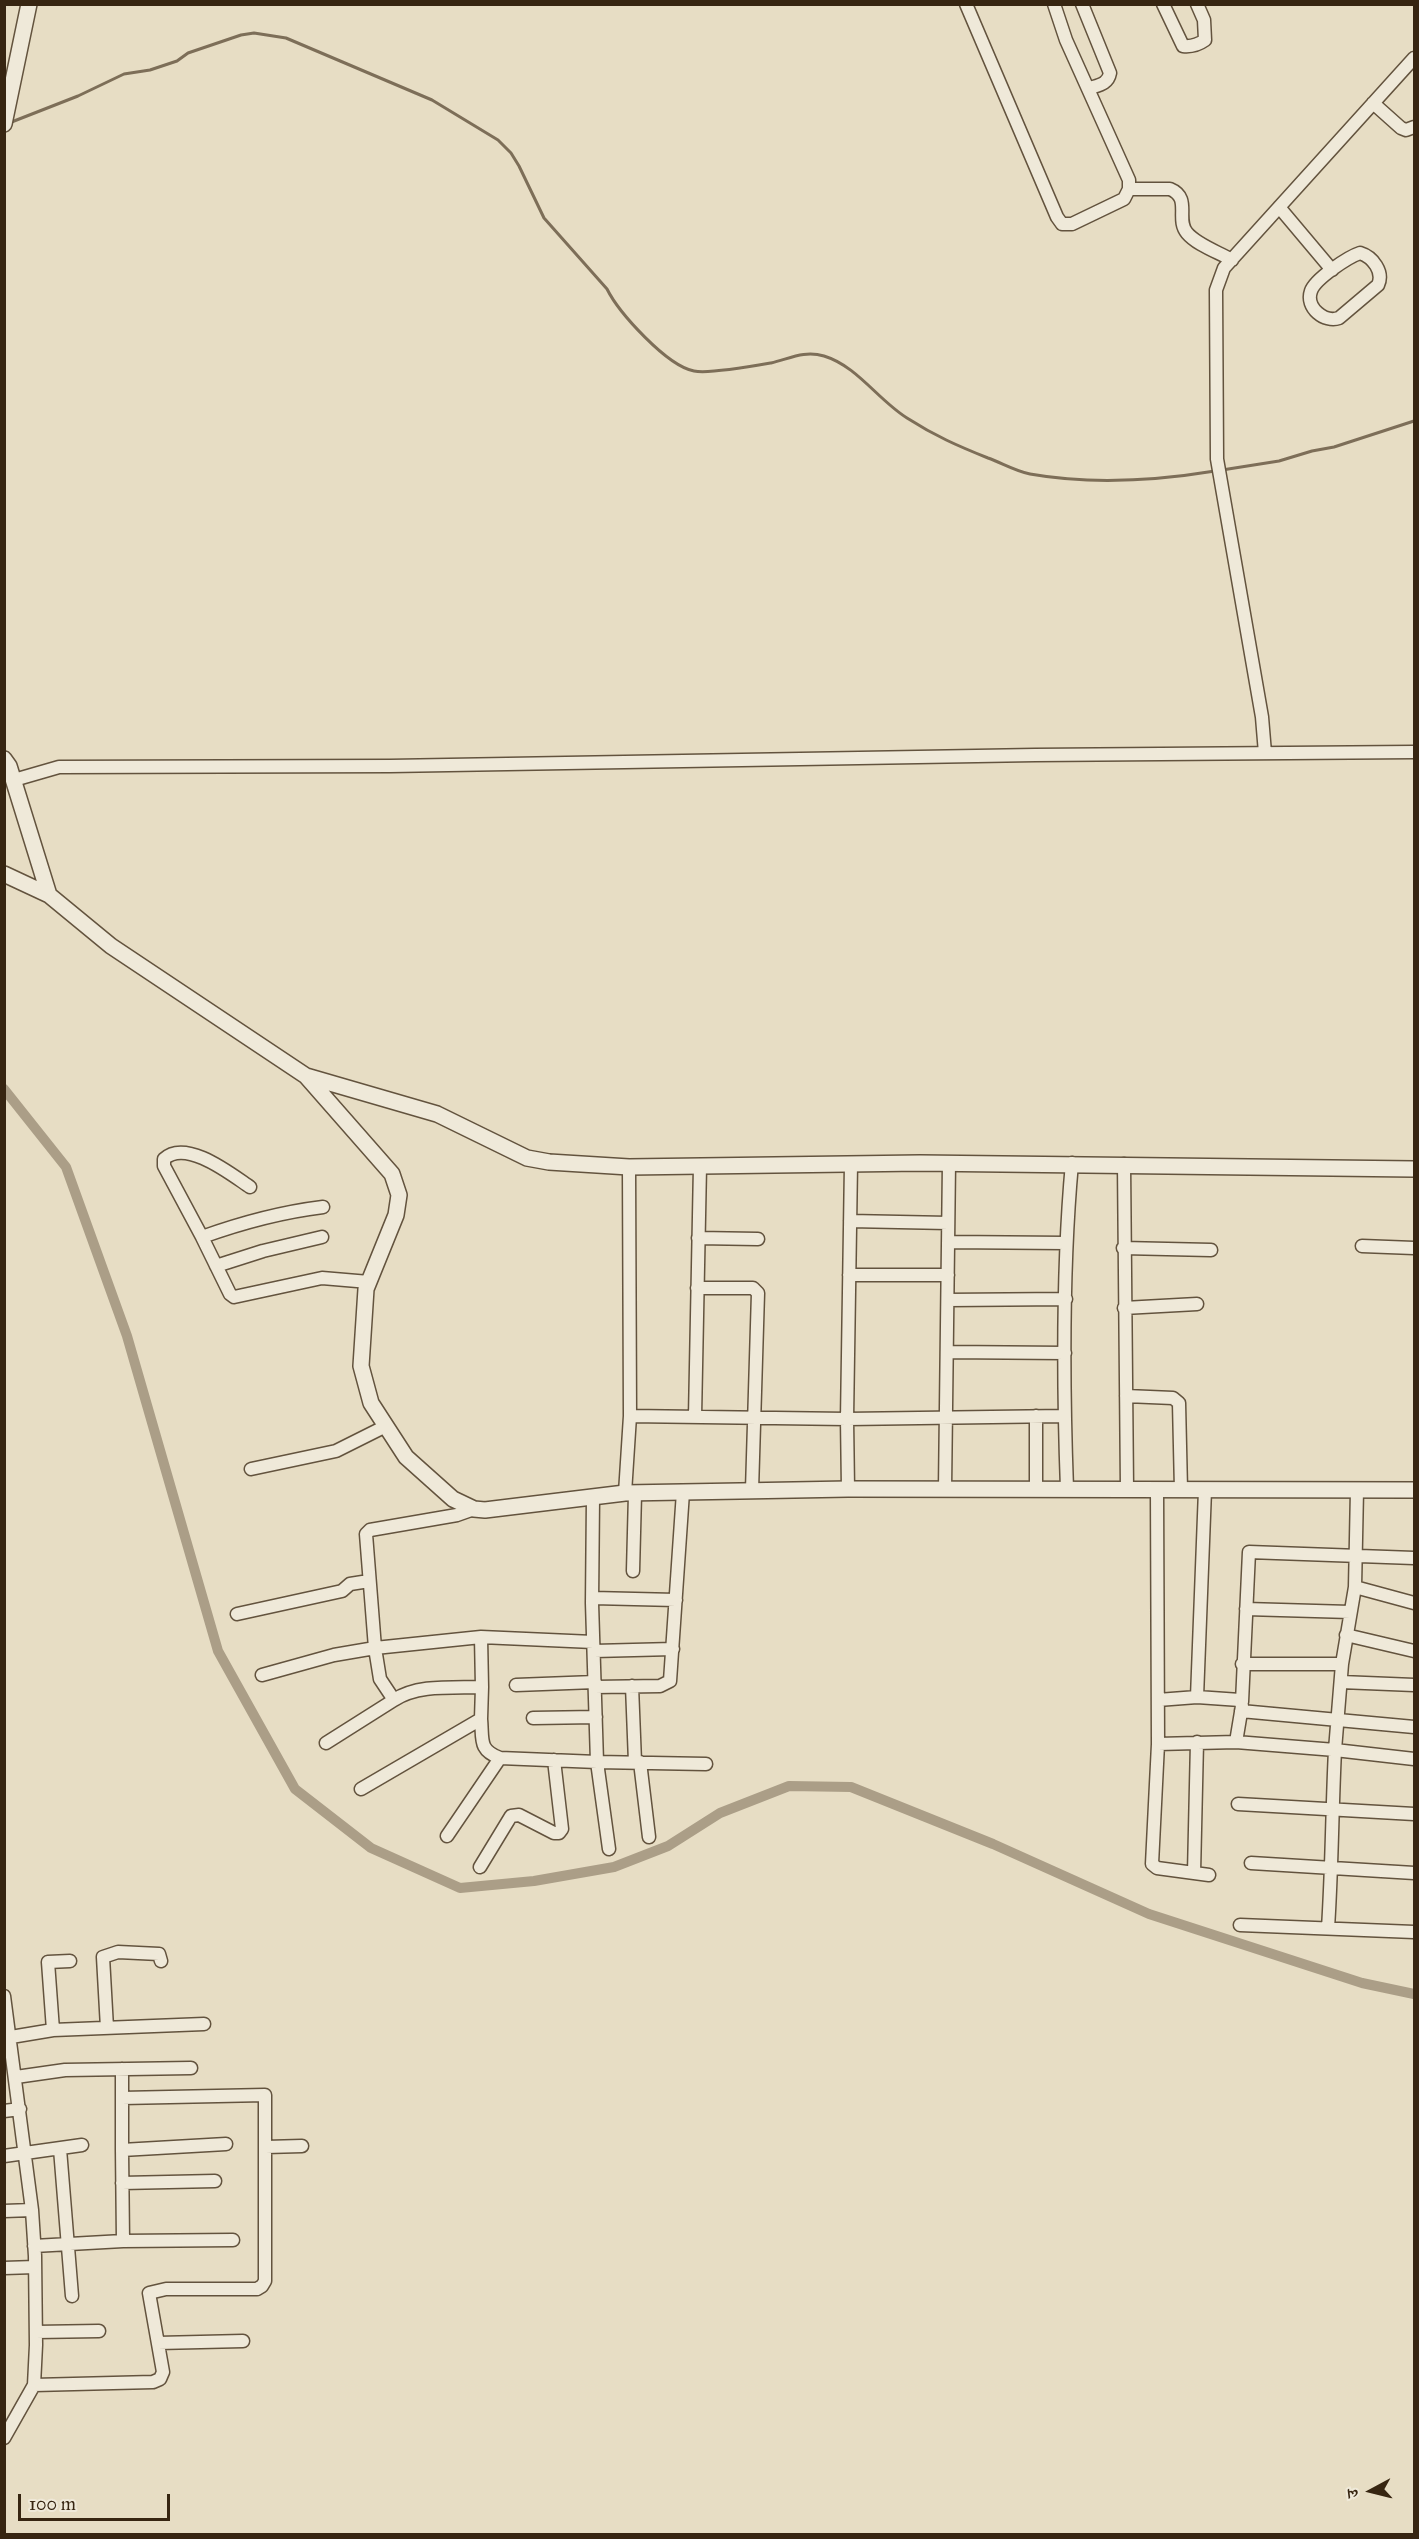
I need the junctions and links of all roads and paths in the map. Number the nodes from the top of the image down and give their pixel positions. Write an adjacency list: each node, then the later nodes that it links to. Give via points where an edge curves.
1 (29, 4): 10 (street)
2 (966, 4): 12 (street, via 1062,224 1072,224 1124,199)
3 (1054, 4): 8 (street, via 1066,40)
4 (1082, 4): 8 (street, via 1110,73 1104,84)
5 (1162, 4): 6 (street, via 1179,40 1188,47 1205,40 1204,20)
6 (1197, 4)
7 (1414, 58): 9 (street)
8 (1090, 88): 12 (street, via 1126,168)
9 (1373, 103): 11 (street, via 1401,128); 13 (street)
10 (4, 124)
11 (1414, 127)
12 (1130, 189): 14 (street, via 1175,191 1183,203 1182,222 1187,233)
13 (1279, 207): 14 (street); 15 (street)
14 (1232, 260): 17 (street, via 1224,268 1216,290 1217,459)
15 (1332, 270): 15 (street, via 1360,253 1367,255 1380,271 1381,279 1332,320 1324,319 1310,298 1311,289)
16 (1414, 752): 17 (street)
17 (1265, 753): 19 (street, via 378,767 59,767)
18 (4, 759): 19 (street)
19 (14, 780): 21 (street)
20 (4, 874): 21 (street)
21 (49, 895): 22 (street, via 111,946)
22 (306, 1076): 28 (street, via 437,1114 527,1158); 47 (street, via 392,1173 399,1195 396,1215)
23 (949, 1163): 24 (street); 25 (street); 33 (street)
24 (1072, 1163): 26 (street); 39 (street)
25 (851, 1164): 27 (street); 32 (street)
26 (1124, 1164): 29 (street); 41 (street)
27 (700, 1166): 28 (street); 36 (street)
28 (629, 1167): 56 (street)
29 (1414, 1169)
30 (250, 1187): 35 (street, via 200,1156 181,1153 164,1159 164,1166)
31 (323, 1207): 35 (street, via 235,1225)
32 (850, 1221): 33 (street); 45 (street)
33 (948, 1223): 38 (street)
34 (322, 1237): 44 (street)
35 (202, 1238): 44 (street)
36 (698, 1238): 37 (street); 48 (street)
37 (758, 1239)
38 (948, 1242): 39 (street); 46 (street)
39 (1066, 1243): 49 (street)
40 (1362, 1246): 42 (street)
41 (1123, 1248): 43 (street); 52 (street)
42 (1414, 1248)
43 (1212, 1250)
44 (216, 1266): 47 (street, via 234,1297 322,1278)
45 (849, 1275): 46 (street); 62 (street)
46 (948, 1275): 50 (street)
47 (369, 1282): 63 (street, via 361,1366 371,1403)
48 (697, 1288): 57 (street); 61 (street, via 753,1288 758,1293)
49 (1066, 1299): 50 (street); 54 (street)
50 (948, 1300): 53 (street)
51 (1197, 1304): 52 (street)
52 (1124, 1308): 55 (street)
53 (947, 1352): 54 (street); 58 (street)
54 (1065, 1353): 60 (street)
55 (1126, 1396): 69 (street); 71 (street, via 1173,1398 1179,1403)
56 (630, 1416): 57 (street); 77 (street)
57 (695, 1416): 61 (street)
58 (946, 1416): 59 (street); 62 (street); 66 (street)
59 (1036, 1416): 60 (street); 67 (street)
60 (1064, 1416): 68 (street)
61 (754, 1418): 62 (street); 75 (street)
62 (847, 1419): 65 (street)
63 (386, 1426): 64 (street, via 336,1451); 79 (street, via 406,1457 453,1499)
64 (251, 1469)
65 (848, 1489): 66 (street); 75 (street)
66 (945, 1489): 67 (street)
67 (1036, 1489): 68 (street)
68 (1067, 1489): 69 (street)
69 (1127, 1489): 70 (street)
70 (1157, 1490): 71 (street); 108 (street)
71 (1181, 1490): 72 (street)
72 (1205, 1490): 73 (street); 106 (street)
73 (1356, 1490): 74 (street); 80 (street)
74 (1414, 1490)
75 (752, 1491): 76 (street)
76 (683, 1492): 77 (street); 86 (street)
77 (630, 1493): 78 (street); 82 (street)
78 (593, 1498): 79 (street); 85 (street)
79 (474, 1509): 83 (street, via 370,1530 366,1534)
80 (1356, 1555): 81 (street); 84 (street); 88 (street, via 1249,1552)
81 (1414, 1558)
82 (633, 1572)
83 (369, 1581): 90 (street); 94 (street)
84 (1355, 1587): 87 (street); 89 (street)
85 (592, 1598): 86 (street); 93 (street)
86 (676, 1600): 95 (street)
87 (1414, 1603)
88 (1245, 1609): 89 (street); 97 (street)
89 (1350, 1612): 91 (street)
90 (237, 1614)
91 (1346, 1635): 96 (street); 98 (street)
92 (481, 1637): 93 (street); 94 (street); 105 (street)
93 (594, 1647): 95 (street); 102 (street)
94 (375, 1648): 99 (street); 107 (street, via 380,1678)
95 (673, 1649): 103 (street, via 668,1684)
96 (1414, 1652)
97 (1242, 1664): 98 (street); 109 (street)
98 (1342, 1664): 100 (street)
99 (262, 1675)
100 (1341, 1682): 104 (street); 113 (street)
101 (516, 1685): 102 (street)
102 (595, 1685): 103 (street); 110 (street)
103 (632, 1686): 124 (street)
104 (1414, 1686)
105 (482, 1687): 107 (street, via 414,1690); 112 (street)
106 (1197, 1697): 108 (street); 109 (street, via 1236,1698)
107 (394, 1700): 117 (street)
108 (1158, 1700): 118 (street)
109 (1242, 1707): 113 (street); 116 (street)
110 (596, 1717): 111 (street); 123 (street)
111 (533, 1718)
112 (481, 1719): 120 (street, via 483,1745 488,1754); 126 (street)
113 (1339, 1721): 114 (street); 119 (street)
114 (1414, 1727)
115 (1197, 1742): 116 (street); 118 (street); 136 (street)
116 (1236, 1742): 119 (street)
117 (326, 1743)
118 (1158, 1744): 136 (street, via 1152,1864)
119 (1335, 1750): 121 (street); 128 (street)
120 (500, 1758): 122 (street); 130 (street)
121 (1414, 1759)
122 (554, 1760): 123 (street); 134 (street, via 562,1829 554,1833 519,1815 511,1816)
123 (597, 1762): 124 (street); 132 (street)
124 (637, 1762): 125 (street); 131 (street)
125 (706, 1764)
126 (361, 1789)
127 (1238, 1804): 128 (street)
128 (1333, 1809): 129 (street); 135 (street)
129 (1414, 1814)
130 (447, 1836)
131 (649, 1837)
132 (609, 1849)
133 (1251, 1863): 135 (street)
134 (480, 1867)
135 (1332, 1868): 137 (street); 140 (street)
136 (1194, 1873): 138 (street)
137 (1414, 1873)
138 (1209, 1875)
139 (1240, 1925): 140 (street)
140 (1328, 1928): 141 (street)
141 (1414, 1932)
142 (70, 1961): 147 (street, via 48,1962)
143 (161, 1961): 146 (street, via 159,1953 118,1952 104,1958)
144 (4, 1996): 148 (street)
145 (204, 2024): 146 (street)
146 (107, 2028): 147 (street)
147 (53, 2030): 148 (street)
148 (11, 2037): 149 (street)
149 (9, 2059): 152 (street)
150 (191, 2068): 151 (street)
151 (122, 2069): 152 (street, via 65,2070); 153 (street)
152 (16, 2077): 154 (street)
153 (122, 2098): 159 (street, via 265,2095); 161 (street)
154 (20, 2109): 155 (street); 162 (street)
155 (4, 2110)
156 (226, 2144): 161 (street)
157 (82, 2145): 160 (street)
158 (302, 2146): 159 (street)
159 (266, 2147): 178 (street, via 265,2281 257,2289 154,2290 149,2299)
160 (60, 2149): 162 (street); 170 (street)
161 (122, 2150): 165 (street)
162 (25, 2154): 163 (street); 166 (street)
163 (4, 2156)
164 (215, 2181): 165 (street)
165 (122, 2183): 169 (street)
166 (32, 2210): 167 (street); 171 (street)
167 (4, 2211)
168 (233, 2240): 169 (street)
169 (123, 2241): 170 (street)
170 (68, 2243): 171 (street); 174 (street)
171 (34, 2246): 172 (street)
172 (35, 2267): 173 (street); 176 (street)
173 (4, 2268)
174 (72, 2296)
175 (99, 2331): 176 (street)
176 (36, 2332): 179 (street)
177 (243, 2341): 178 (street)
178 (158, 2343): 179 (street, via 163,2372 153,2382)
179 (34, 2385): 180 (street)
180 (4, 2438)

